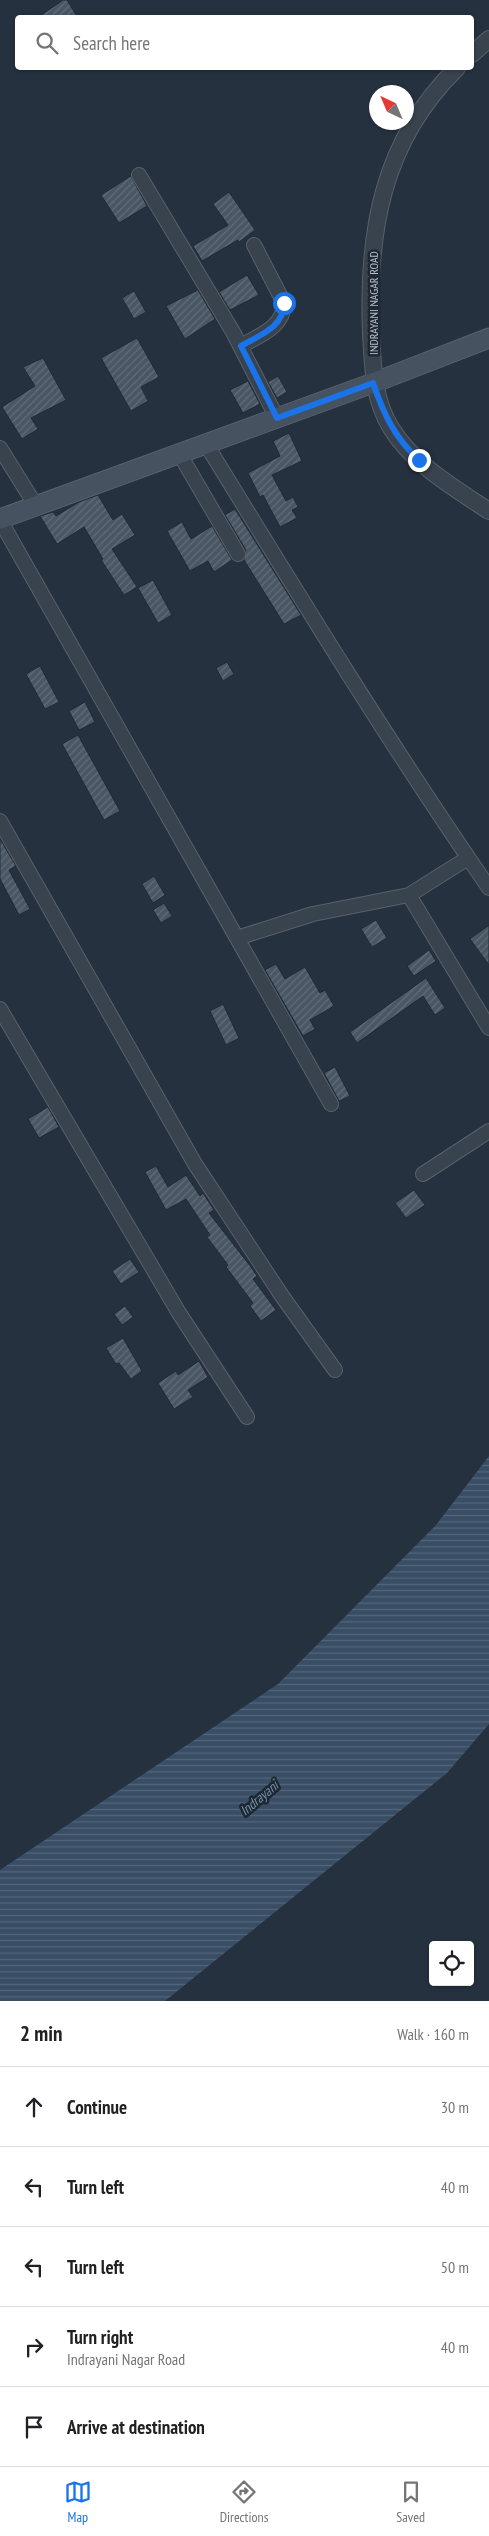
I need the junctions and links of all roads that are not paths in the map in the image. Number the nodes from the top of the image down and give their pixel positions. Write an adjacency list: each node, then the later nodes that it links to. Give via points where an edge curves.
1 (489, 39): 2 (street)
2 (474, 52)
3 (455, 70): 8 (street, INDRAYANI NAGAR ROAD, via 440,85 410,128 387,178 373,244 370,287)
4 (139, 175): 7 (street)
5 (254, 245): 7 (street, via 284,303 284,312 275,326)
6 (489, 338): 8 (main road)
7 (241, 346): 9 (street)
8 (373, 383): 9 (main road); 14 (street, INDRAYANI NAGAR ROAD, via 384,415 405,447 451,486)
9 (277, 418): 10 (main road)
10 (206, 444): 12 (main road); 18 (street, via 334,654)
11 (0, 448): 13 (street)
12 (180, 453): 13 (main road); 16 (street)
13 (36, 506): 15 (main road)
14 (489, 511)
15 (0, 520): 21 (street)
16 (238, 554)
17 (0, 821): 27 (street, via 190,1157)
18 (468, 858): 19 (street); 20 (street)
19 (489, 888)
20 (409, 895): 21 (street, via 313,914); 23 (street)
21 (237, 938): 24 (street)
22 (0, 1009): 28 (street, via 179,1312)
23 (489, 1028)
24 (332, 1104)
25 (489, 1131): 26 (street)
26 (423, 1174)
27 (335, 1370)
28 (247, 1417)

